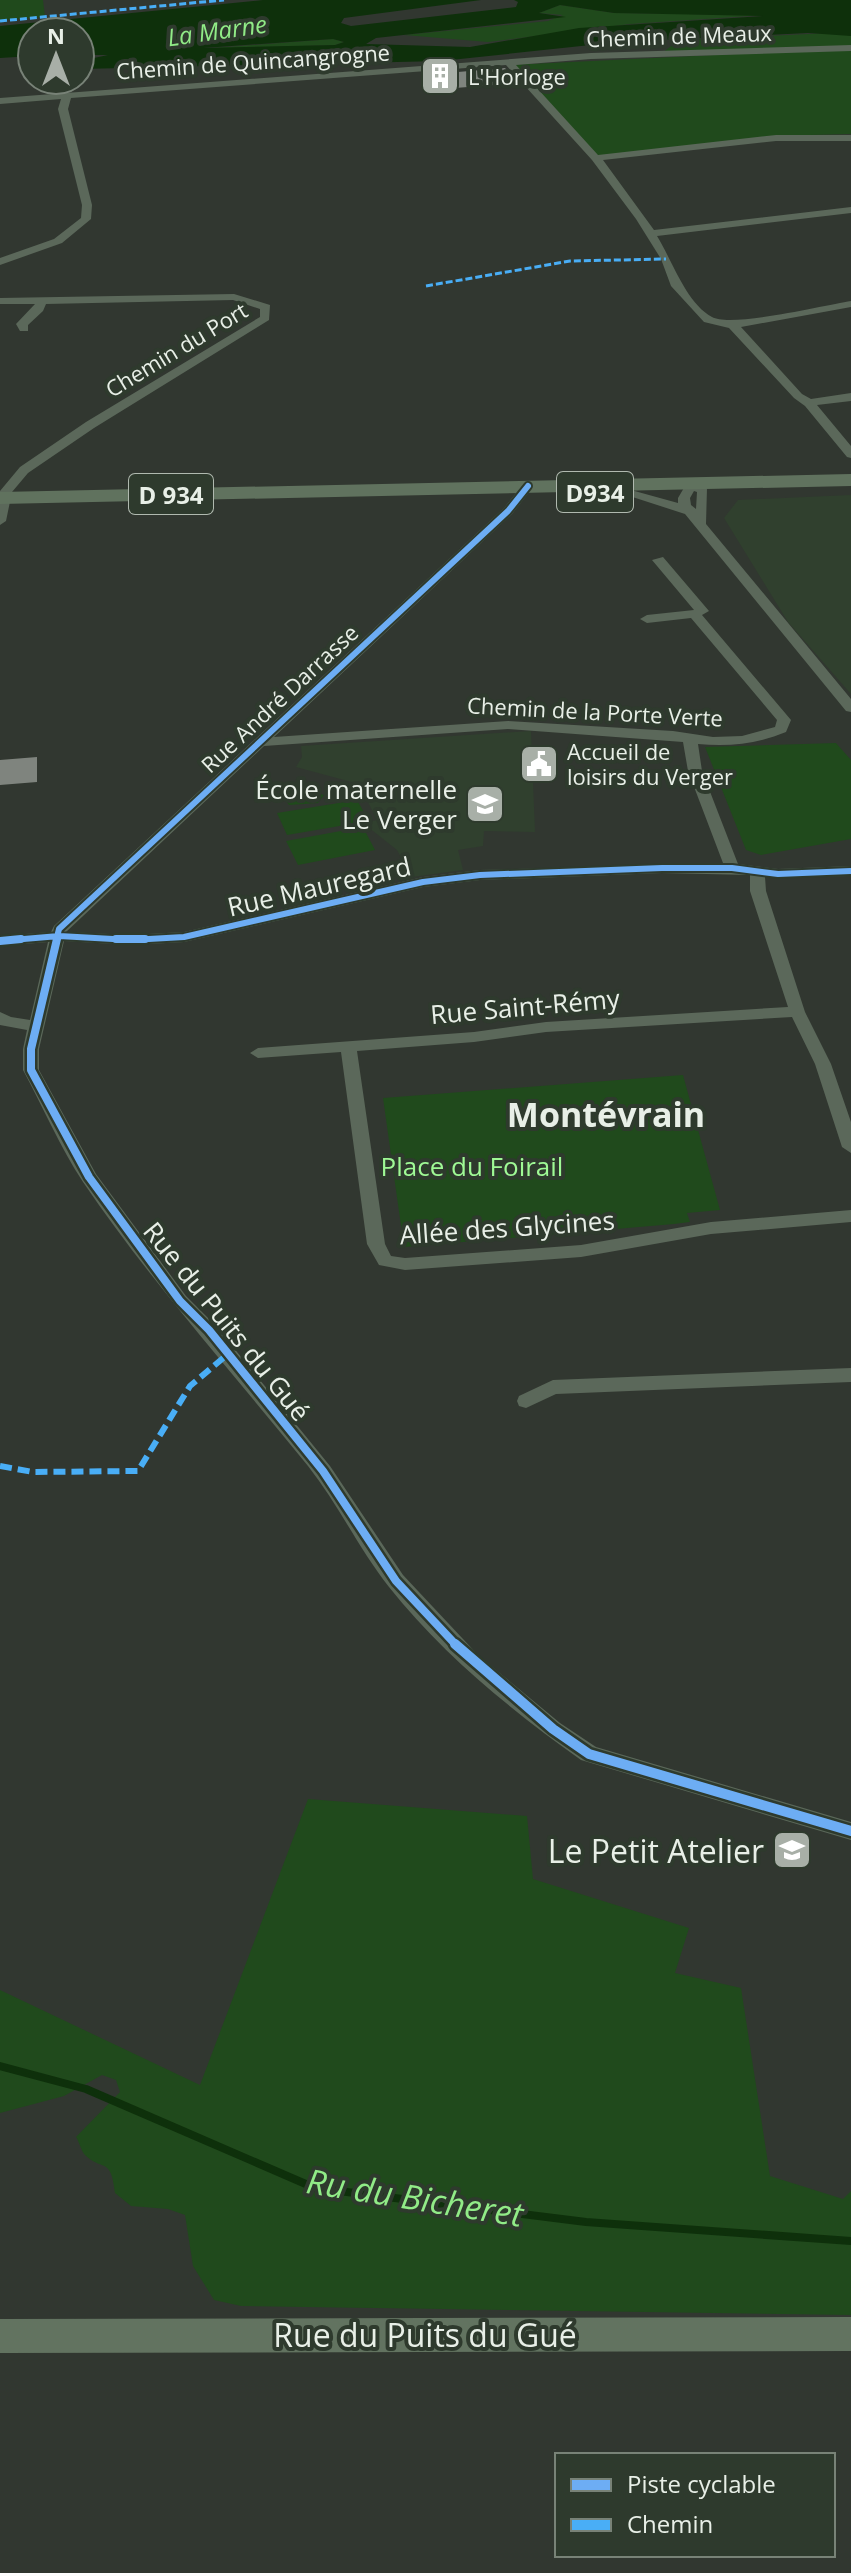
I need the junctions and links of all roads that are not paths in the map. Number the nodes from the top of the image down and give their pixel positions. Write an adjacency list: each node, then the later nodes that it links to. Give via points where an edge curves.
1 (851, 48): 2 (street, Chemin de Meaux)
2 (509, 63): 3 (street, Chemin de Quincangrogne); 6 (street)
3 (67, 97): 4 (street, Chemin de Quincangrogne); 9 (street, via 63,109 86,219 58,241)
4 (0, 101)
5 (851, 138): 6 (street, via 776,138)
6 (596, 158): 8 (street)
7 (851, 210): 8 (street)
8 (650, 234): 13 (street, via 675,284 693,304 708,320)
9 (0, 262)
10 (42, 300): 11 (street, Chemin du Port); 14 (street, via 22,324); 24 (street, Chemin du Port, via 234,297 266,307 265,318 56,446 11,482)
11 (0, 301)
12 (851, 304): 13 (street)
13 (733, 325): 16 (street)
14 (24, 329)
15 (851, 397): 16 (street)
16 (809, 403): 17 (street)
17 (851, 454)
18 (851, 480): 21 (main road)
19 (851, 487): 21 (main road, D934)
20 (526, 489): 21 (main road); 22 (main road, D934); 23 (main road, D934); 32 (street, Rue André Darrasse)
21 (694, 489): 23 (main road, D934); 25 (street); 25 (street, via 685,506)
22 (338, 491): 24 (main road, D 934)
23 (620, 491): 25 (street, via 662,501)
24 (2, 498): 26 (street)
25 (696, 517): 30 (street)
26 (0, 521)
27 (658, 560): 28 (street, Chemin de la Porte Verte, via 702,611)
28 (694, 614): 29 (street); 31 (street, Chemin de la Porte Verte, via 784,720 781,729 765,737)
29 (647, 619)
30 (851, 708)
31 (690, 740): 32 (street, Chemin de la Porte Verte, via 508,725); 33 (street, via 695,771)
32 (257, 742): 36 (street, Rue André Darrasse, via 59,929)
33 (732, 868): 35 (street, Rue Mauregard); 36 (street, Rue Mauregard, via 480,875 415,883 184,937)
34 (851, 871): 35 (street, Rue Mauregard)
35 (757, 873): 38 (street, via 758,891)
36 (59, 936): 37 (street, Rue Mauregard); 40 (street, Rue du Puits du Gué)
37 (0, 941)
38 (797, 1012): 41 (street, Rue Saint-Rémy, via 546,1027); 43 (street, via 823,1064)
39 (0, 1017): 40 (street)
40 (36, 1026): 47 (street, Rue du Puits du Gué, via 29,1059 33,1080 89,1177 180,1301 323,1471 396,1581 471,1661 589,1754)
41 (348, 1047): 42 (street, Rue Saint-Rémy); 44 (street, Allée des Glycines, via 376,1244 385,1261 405,1264 581,1251 711,1228)
42 (258, 1053)
43 (851, 1147)
44 (851, 1216)
45 (851, 1375): 46 (street, via 553,1387)
46 (526, 1401)
47 (851, 1831)
48 (851, 2334): 49 (main road, Rue du Puits du Gué)
49 (0, 2336)

